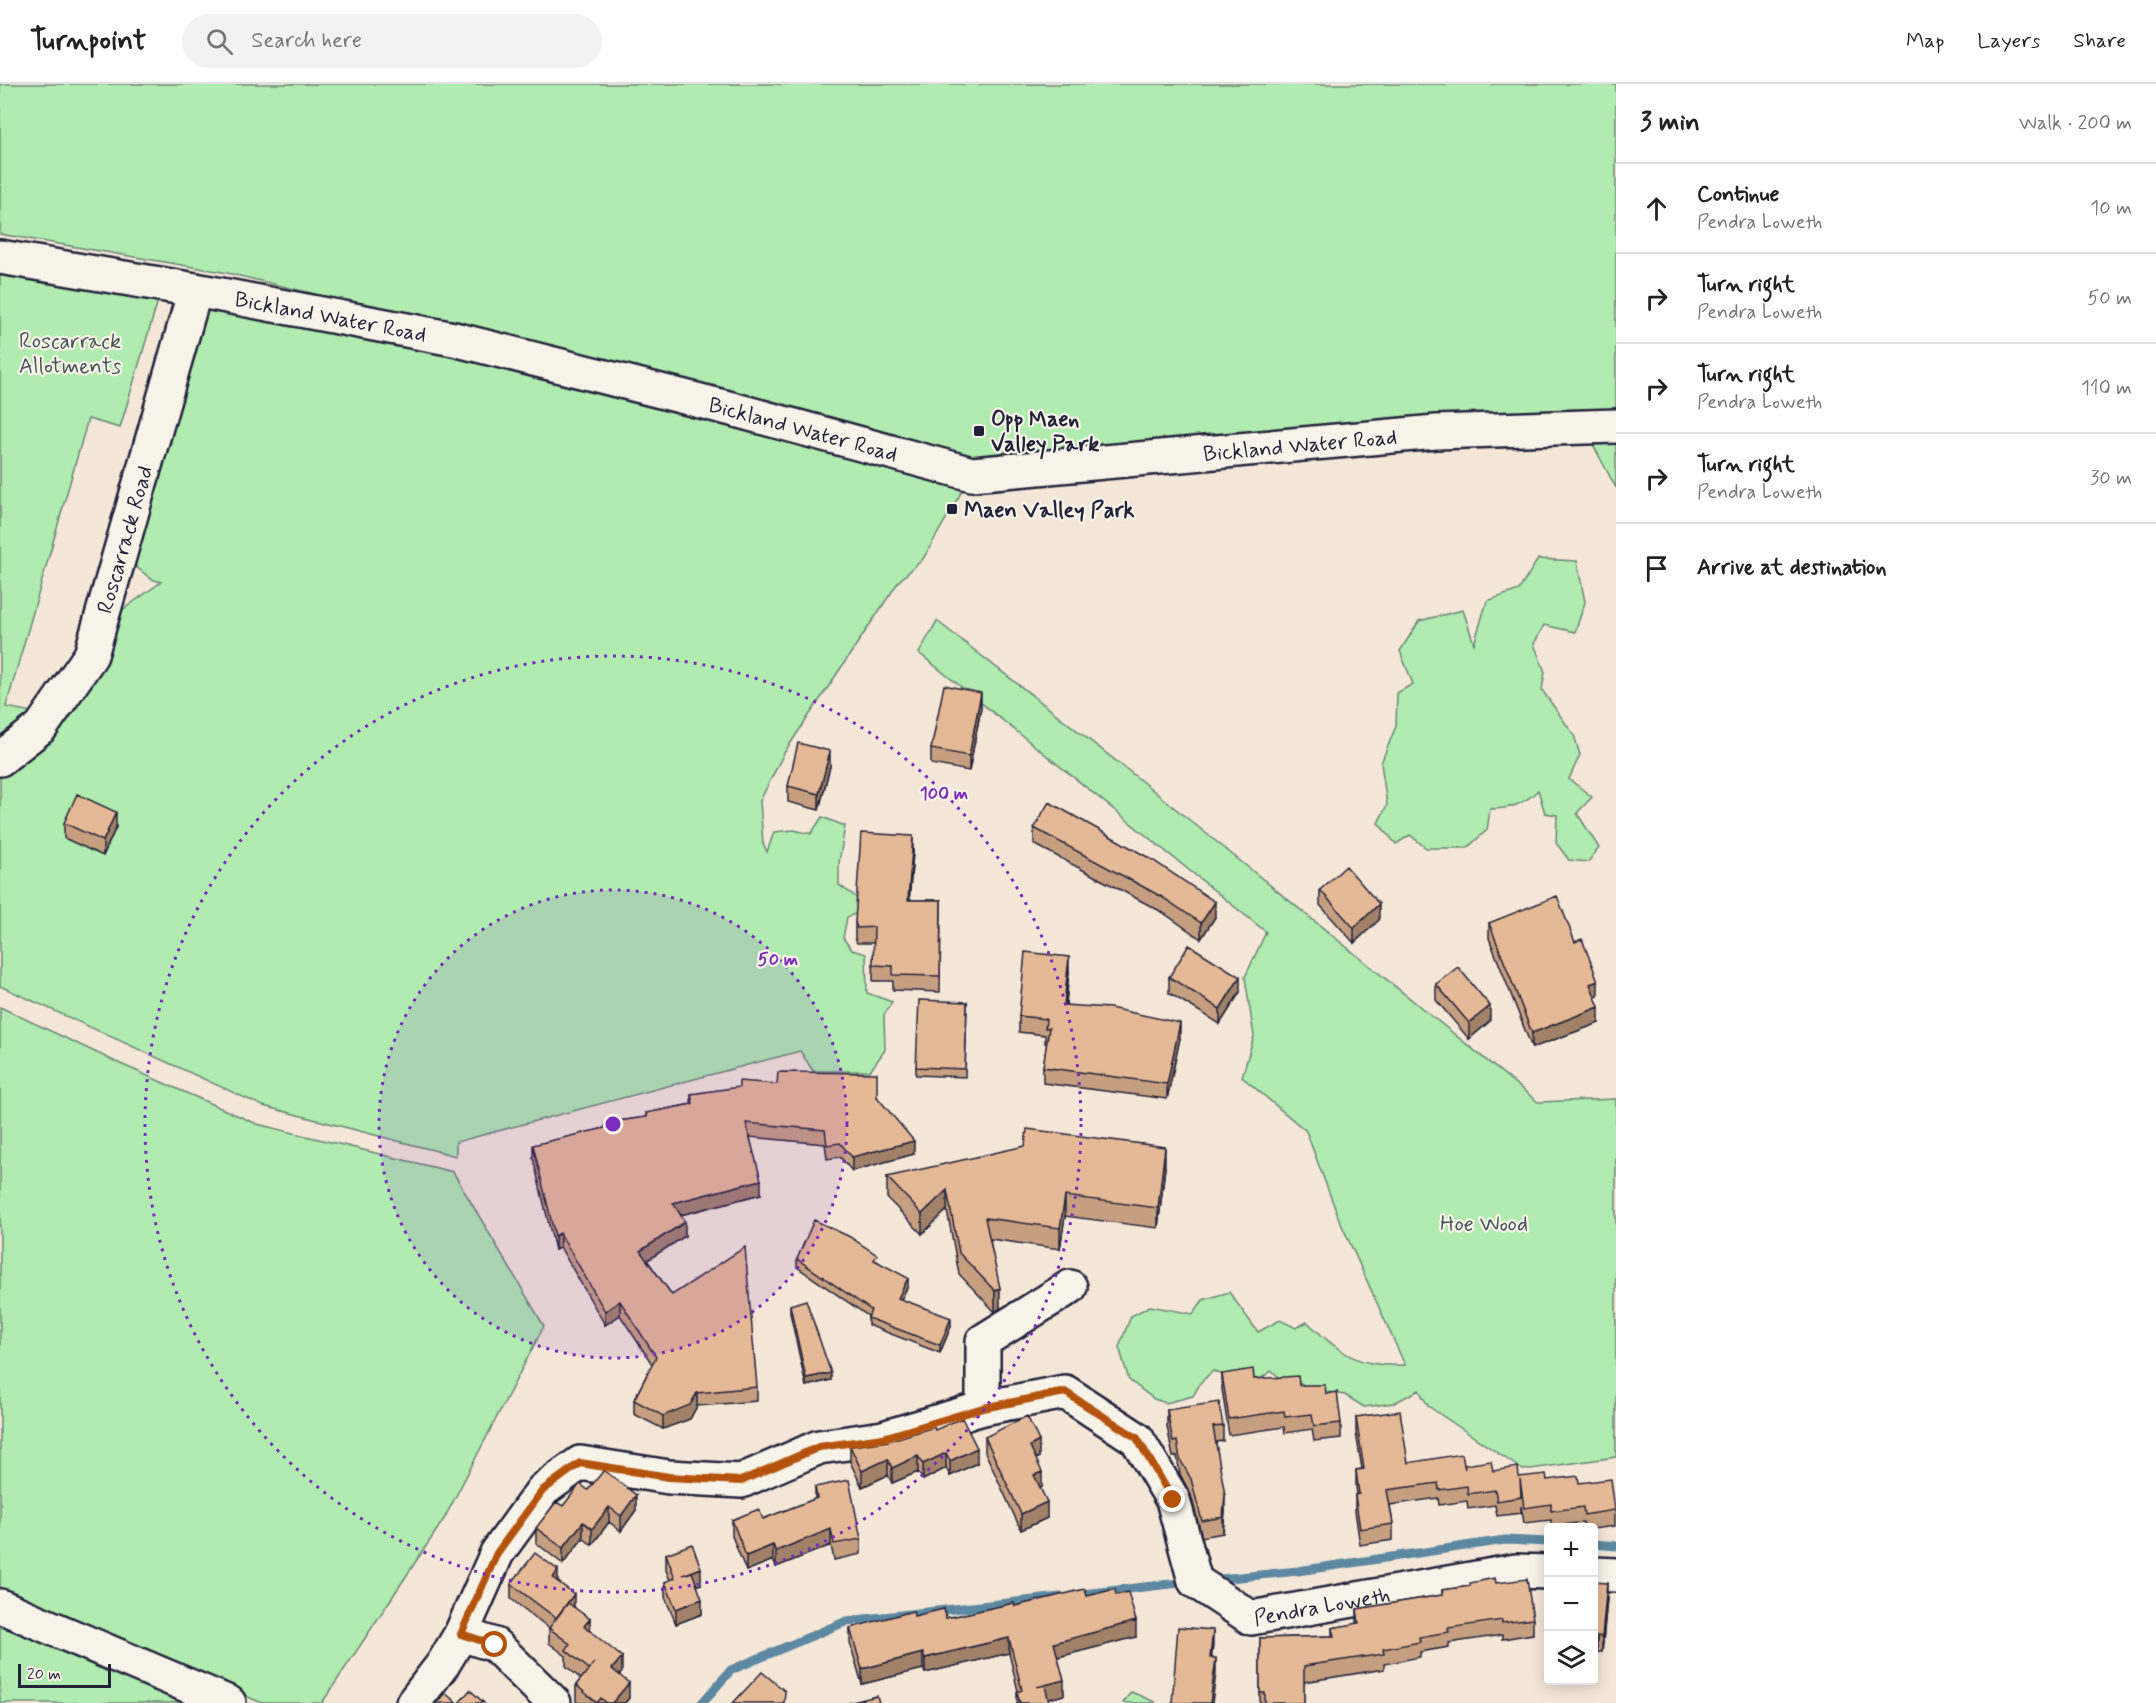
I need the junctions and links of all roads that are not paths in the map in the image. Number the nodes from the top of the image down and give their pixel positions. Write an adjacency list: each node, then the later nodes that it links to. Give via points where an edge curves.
1 (0, 257): 2 (street, Bickland Water Road)
2 (195, 290): 3 (street, Bickland Water Road, via 454,339 972,474 1436,432); 4 (street, Roscarrack Road, via 91,655 41,727)
3 (1616, 426)
4 (0, 759)
5 (1070, 1287): 6 (street, via 983,1341)
6 (983, 1408): 7 (street, Pendra Loweth, via 1065,1392 1137,1438 1173,1500 1195,1581 1251,1618 1516,1570); 11 (street, Pendra Loweth, via 883,1438 819,1447 741,1481 669,1477 580,1463 543,1490 497,1553)
7 (1544, 1572)
8 (1598, 1574): 9 (street)
9 (1616, 1575)
10 (0, 1606): 12 (street)
11 (461, 1634): 13 (street, Pendra Loweth); 14 (street, via 495,1645)
12 (229, 1703)
13 (413, 1703)
14 (554, 1703)

